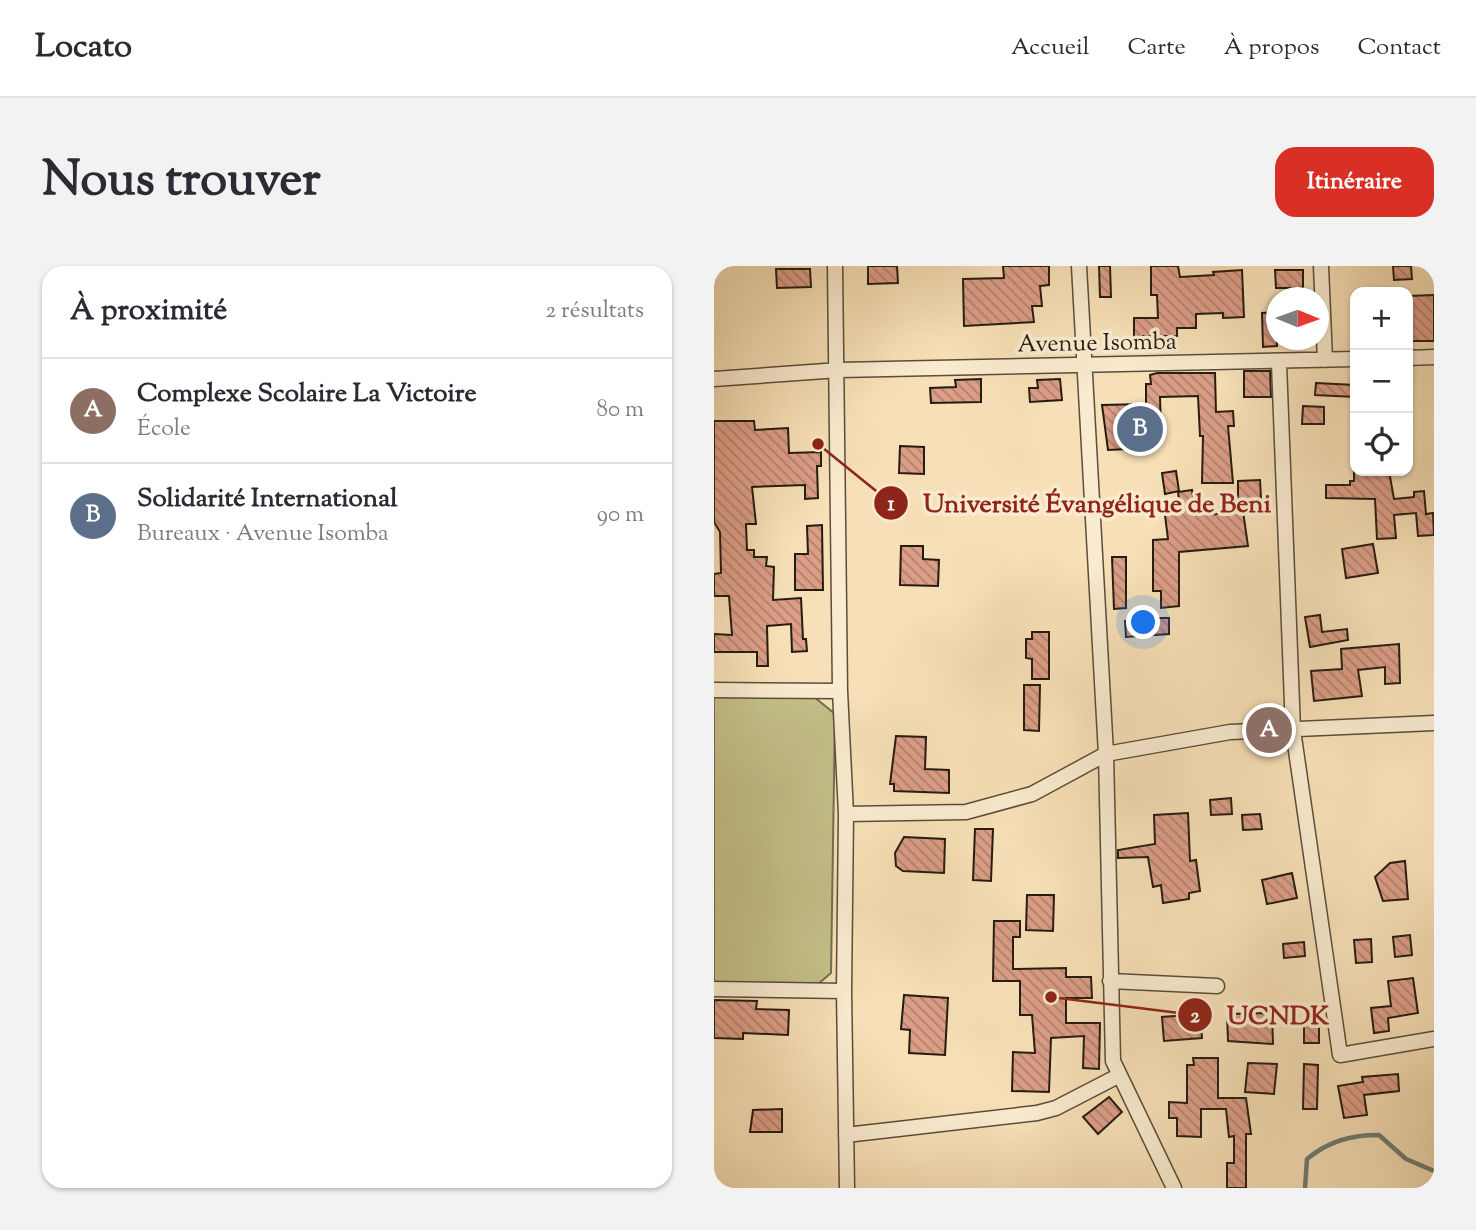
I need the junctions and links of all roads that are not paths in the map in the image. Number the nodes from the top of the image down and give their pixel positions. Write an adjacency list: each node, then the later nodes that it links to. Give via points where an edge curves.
1 (835, 266): 10 (street)
2 (1079, 266): 9 (street)
3 (1321, 266): 7 (street)
4 (1434, 357): 5 (street)
5 (1413, 358)
6 (1350, 359): 7 (street, Avenue Isomba)
7 (1325, 360): 8 (street, Avenue Isomba)
8 (1279, 363): 9 (street, Avenue Isomba); 15 (street)
9 (1085, 364): 10 (street, Avenue Isomba); 16 (street)
10 (839, 370): 11 (street, Avenue Isomba); 13 (street)
11 (714, 379)
12 (714, 690): 13 (street)
13 (840, 691): 17 (street)
14 (1434, 723): 15 (street)
15 (1293, 730): 16 (street, via 1230,732); 22 (street, via 1340,1055)
16 (1106, 754): 17 (street, via 1032,794 966,812); 18 (street)
17 (846, 814): 21 (street)
18 (1110, 981): 19 (street); 23 (street, via 1113,1061)
19 (1217, 986)
20 (714, 989): 21 (street)
21 (844, 990): 24 (street)
22 (1434, 1039)
23 (1118, 1076): 24 (street, via 1037,1113); 26 (street)
24 (846, 1135): 25 (street)
25 (847, 1188)
26 (1174, 1188)

